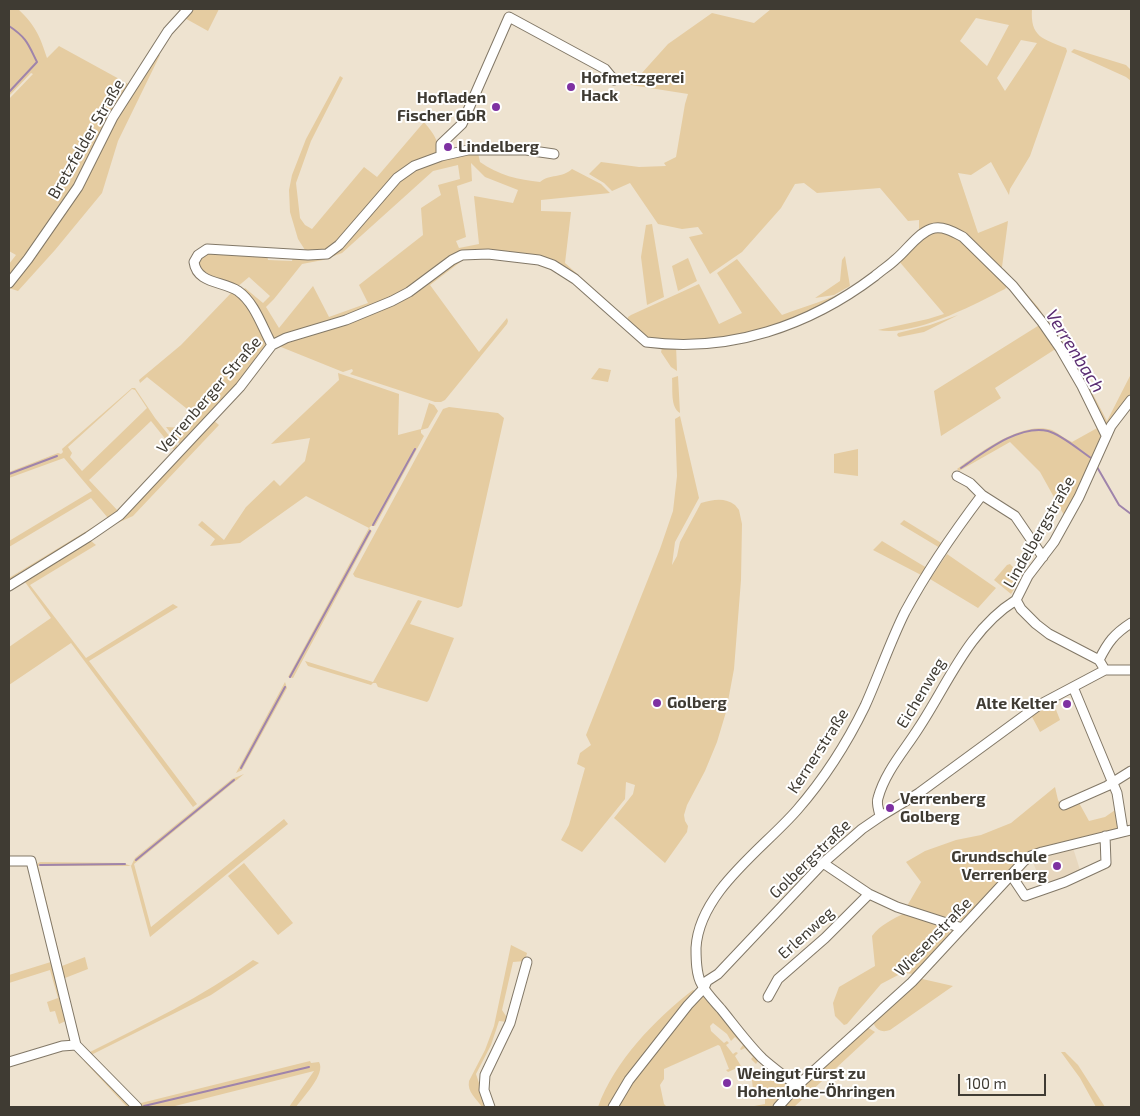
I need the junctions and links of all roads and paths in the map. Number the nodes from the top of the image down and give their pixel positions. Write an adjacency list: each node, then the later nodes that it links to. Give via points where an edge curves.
1 (188, 9): 5 (street, Bretzfelder Straße, via 168,31 113,116 78,187)
2 (614, 80): 4 (street, via 605,69 509,17 462,124 441,144)
3 (554, 154): 4 (street, via 526,150 468,150)
4 (442, 156): 6 (street, via 414,166 397,178 339,245 327,254 207,249 198,254 194,262 198,272 238,291 256,313)
5 (9, 283)
6 (272, 345): 8 (street, Verrenberger Straße, via 392,301 410,292 452,260 476,254 539,260 553,265 575,279 646,342 739,340 788,324 854,290 896,260 921,235 931,229 942,228 963,237 1029,305 1060,348); 12 (street, Verrenberger Straße, via 240,387 120,515)
7 (1129, 402): 8 (street, Lindelbergstraße)
8 (1106, 435): 11 (street, Lindelbergstraße, via 1072,510)
9 (957, 476): 10 (street)
10 (982, 495): 11 (street, via 1015,516); 31 (street, Kernerstraße, via 961,522 905,612 843,747 796,811 723,886 706,914 696,947 699,977)
11 (1043, 557): 13 (street, Lindelbergstraße, via 1028,576)
12 (9, 586)
13 (1016, 600): 15 (street, Lindelbergstraße, via 1028,617 1049,634); 22 (street, Eichenweg, via 992,618 964,651 881,786 877,801)
14 (1131, 623): 15 (street, via 1109,642)
15 (1099, 660): 16 (street)
16 (1105, 670): 17 (street, Golbergstraße); 18 (street, Golbergstraße)
17 (1131, 670)
18 (1073, 687): 20 (street); 22 (street, Golbergstraße, via 1039,706 919,793)
19 (1131, 771): 20 (street)
20 (1114, 782): 21 (street); 23 (street)
21 (1064, 805)
22 (880, 816): 26 (street, Golbergstraße)
23 (1127, 830): 24 (street, Wiesenstraße)
24 (1106, 836): 27 (street, Wiesenstraße, via 1031,856); 27 (street, via 1106,863 1065,882 1025,896)
25 (9, 861): 33 (street, via 31,861)
26 (823, 863): 28 (street); 31 (street, Golbergstraße, via 718,974 707,981)
27 (1011, 875): 29 (street, Wiesenstraße)
28 (869, 894): 29 (street, via 897,907); 32 (street, Erlenweg, via 778,979)
29 (962, 928): 35 (street, Wiesenstraße, via 912,982)
30 (527, 962): 37 (street, via 510,1023 485,1075 484,1090)
31 (704, 988): 35 (street, via 763,1058); 38 (street, Golbergstraße, via 629,1080)
32 (768, 997)
33 (76, 1045): 34 (street); 36 (street)
34 (9, 1062)
35 (798, 1086): 39 (street, Wiesenstraße)
36 (137, 1107)
37 (490, 1107)
38 (613, 1107)
39 (778, 1107)

